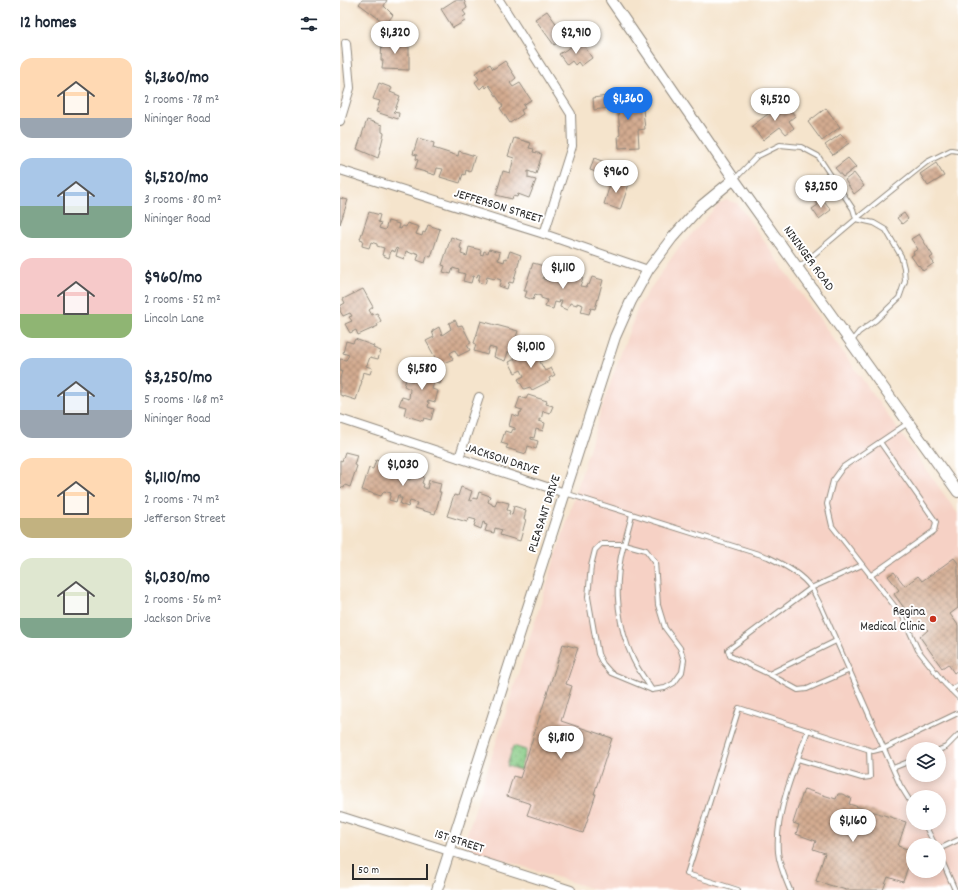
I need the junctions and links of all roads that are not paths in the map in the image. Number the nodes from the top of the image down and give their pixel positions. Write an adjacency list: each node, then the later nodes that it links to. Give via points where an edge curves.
1 (499, 0): 9 (street, via 571,114 572,146)
2 (611, 0): 7 (street, NININGER ROAD)
3 (346, 43): 4 (street, via 350,88)
4 (340, 121)
5 (958, 151): 8 (lane, via 951,150 928,162)
6 (340, 170): 9 (street, JEFFERSON STREET)
7 (734, 179): 8 (lane, via 756,158 780,145 801,147 818,156 853,209); 10 (street, NININGER ROAD); 11 (street, PLEASANT DRIVE, via 700,207)
8 (856, 219): 10 (lane); 12 (lane, via 874,223 886,230 901,256 905,281 899,298)
9 (544, 234): 11 (street, JEFFERSON STREET)
10 (798, 268): 12 (street, NININGER ROAD)
11 (648, 270): 19 (street, PLEASANT DRIVE, via 630,301 615,337)
12 (851, 342): 15 (street, NININGER ROAD)
13 (479, 397): 17 (street)
14 (340, 419): 17 (street, JACKSON DRIVE)
15 (908, 423): 16 (lane); 18 (street, NININGER ROAD)
16 (880, 442): 22 (lane, via 843,466 834,481 827,504 832,526); 23 (lane, via 936,522 934,531)
17 (459, 458): 19 (street, JACKSON DRIVE)
18 (958, 492)
19 (566, 493): 20 (lane); 45 (street, PLEASANT DRIVE)
20 (632, 514): 21 (lane); 24 (lane, via 768,557 786,566)
21 (624, 544): 29 (lane, via 618,579 622,631 633,659); 29 (lane, via 646,550 655,562 658,605 665,628 680,648 684,660 682,672 674,683 665,688); 29 (lane, via 601,544 595,550 592,560 588,597 598,654 611,673)
22 (862, 565): 23 (lane); 24 (lane)
23 (870, 576): 30 (lane, via 904,616 918,650)
24 (811, 588): 25 (lane); 27 (lane, via 728,650 730,656)
25 (836, 641): 26 (lane); 27 (lane)
26 (850, 670): 27 (lane, via 807,689 798,690); 36 (lane)
27 (769, 674)
28 (958, 685): 30 (lane)
29 (652, 690)
30 (951, 690): 31 (lane)
31 (958, 698)
32 (958, 714): 36 (lane)
33 (808, 730): 37 (lane); 38 (lane); 49 (lane, via 739,708 687,874)
34 (958, 735): 35 (lane)
35 (946, 747)
36 (885, 748): 37 (lane); 40 (lane)
37 (869, 750): 38 (lane, via 870,777 862,778)
38 (798, 759): 50 (lane, via 778,828 778,852)
39 (906, 763): 40 (lane)
40 (893, 768): 41 (lane)
41 (906, 795)
42 (340, 816): 45 (street, 1ST STREET)
43 (958, 840): 44 (lane)
44 (946, 846)
45 (450, 851): 47 (street, PLEASANT DRIVE); 48 (street, 1ST STREET)
46 (946, 870): 51 (lane)
47 (437, 890)
48 (571, 890)
49 (738, 890)
50 (790, 890)
51 (955, 890)

